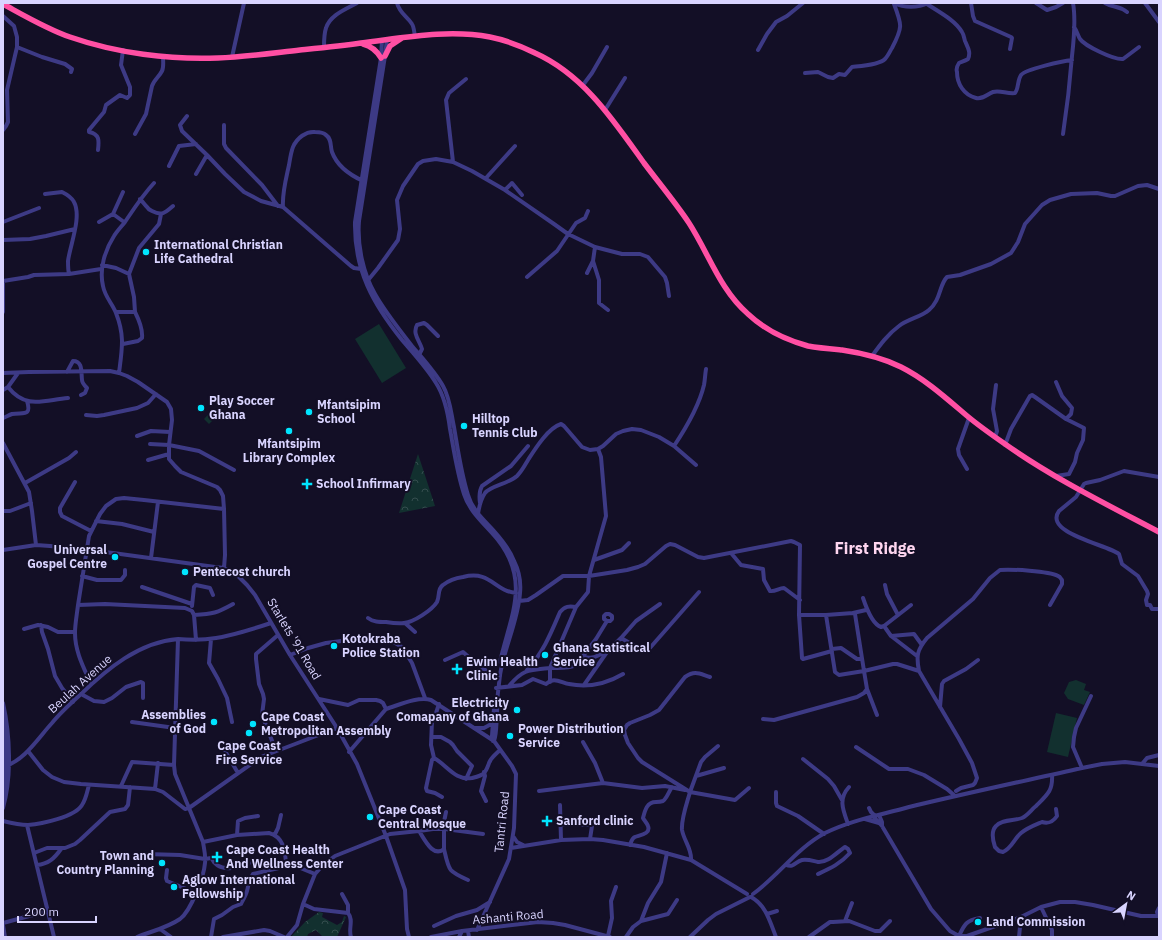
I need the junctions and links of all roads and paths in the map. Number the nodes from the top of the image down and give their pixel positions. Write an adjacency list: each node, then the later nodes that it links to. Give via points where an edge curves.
1 (244, 3): 30 (street)
2 (357, 3): 24 (street, via 334,16 325,30)
3 (397, 3): 18 (street, via 413,25)
4 (803, 3): 28 (street, via 776,22)
5 (894, 3): 13 (street, via 917,7); 34 (street, via 901,23 898,35 884,60 852,67 845,75 839,74 833,78 818,72)
6 (971, 3): 26 (street, via 975,21 1011,37)
7 (1036, 3): 8 (street, via 1047,10)
8 (1063, 3)
9 (1072, 3): 17 (street)
10 (1105, 3): 14 (street)
11 (1145, 3): 16 (street)
12 (4, 4): 27 (highway, via 34,22 62,34)
13 (928, 4): 32 (street, via 956,24 962,32 970,56 957,66 958,82 964,91 976,98 993,92 1015,93 1023,73)
14 (1127, 12)
15 (3, 16): 23 (street, via 14,26)
16 (1159, 22)
17 (1074, 27): 22 (street, via 1080,39 1116,59 1123,59); 32 (street)
18 (415, 36): 19 (highway); 37 (highway, via 475,35 513,44 545,58)
19 (402, 38): 20 (highway); 31 (highway, via 390,46)
20 (384, 40): 21 (highway); 31 (street)
21 (359, 44): 24 (highway); 31 (highway, via 371,47)
22 (1139, 46)
23 (17, 47): 33 (street, via 65,64 72,69); 41 (street, via 8,90 8,122)
24 (324, 47): 30 (highway)
25 (607, 47): 37 (street)
26 (1010, 49)
27 (122, 50): 29 (highway); 46 (street, via 121,65 130,88 130,95 127,98 120,95 107,104 104,112 89,130 97,134)
28 (758, 50)
29 (164, 57): 30 (highway); 42 (street, via 162,72 152,86 146,114)
30 (232, 57)
31 (383, 57): 52 (street)
32 (1072, 60): 43 (street)
33 (71, 72)
34 (805, 73)
35 (625, 78): 38 (street)
36 (466, 79): 48 (street, via 449,93 446,100)
37 (583, 85): 38 (highway)
38 (605, 110): 94 (highway, via 689,224 728,293 746,313 768,330 790,340)
39 (187, 116): 44 (street, via 180,125 181,130)
40 (224, 125): 61 (street, via 223,138 226,148 262,185)
41 (3, 130)
42 (135, 134)
43 (1063, 134)
44 (196, 144): 47 (street); 49 (street, via 179,146)
45 (515, 146): 51 (street)
46 (98, 150)
47 (207, 155): 50 (street); 61 (street, via 248,194)
48 (453, 162): 51 (street); 83 (street, via 436,159 418,164 397,200 400,229 398,240)
49 (169, 166)
50 (196, 174)
51 (486, 178): 55 (street)
52 (363, 181): 62 (street, via 340,166 327,136 311,131 293,147 283,195); 75 (street, via 355,224 356,246)
53 (154, 183): 59 (street)
54 (1159, 189): 94 (street, via 1147,185 1114,196 1097,193 1071,194 1050,200 1025,224 1011,253 991,264 947,278 932,308 894,330)
55 (505, 190): 58 (street, via 512,183); 71 (street)
56 (123, 192): 65 (street)
57 (45, 194): 70 (street, via 62,192 72,199 76,212)
58 (522, 195)
59 (140, 199): 66 (street, via 148,208); 69 (street)
60 (173, 206): 66 (street)
61 (278, 206): 62 (street)
62 (284, 207): 77 (street)
63 (39, 208): 67 (street)
64 (588, 211): 71 (street, via 585,218 577,222)
65 (113, 214): 68 (street); 69 (street)
66 (161, 214): 81 (street, via 158,224 139,248)
67 (3, 222)
68 (99, 222)
69 (124, 222): 76 (street, via 111,241)
70 (75, 229): 72 (street, via 30,239); 80 (street, via 68,261)
71 (568, 234): 73 (street); 82 (street, via 557,251)
72 (3, 240)
73 (594, 247): 74 (street); 86 (street, via 648,257 665,277)
74 (593, 261): 79 (street); 87 (street, via 599,280 599,303)
75 (361, 262): 77 (street); 78 (street); 83 (street)
76 (102, 267): 80 (street); 81 (street, via 116,268); 89 (street, via 102,285)
77 (352, 267): 78 (street)
78 (361, 269): 85 (street)
79 (586, 273)
80 (69, 274): 84 (street, via 34,275)
81 (129, 274): 90 (street)
82 (527, 277)
83 (368, 279): 85 (street)
84 (3, 281): 88 (street)
85 (372, 292): 93 (street); 139 (street, via 381,311 441,392 464,494 469,506)
86 (669, 296)
87 (608, 310)
88 (3, 312)
89 (116, 312): 90 (street); 92 (street)
90 (135, 312): 92 (street, via 142,338)
91 (438, 336): 93 (street, via 424,323 417,325 415,334 422,349)
92 (123, 344): 100 (street)
93 (419, 354): 139 (street, via 446,391 462,473)
94 (872, 356): 111 (highway, via 911,372)
95 (706, 369): 121 (street, via 699,399)
96 (82, 371): 98 (street); 98 (street, via 76,360 71,363); 100 (street); 106 (street, via 82,381 87,388)
97 (18, 372): 98 (street); 99 (street); 103 (street)
98 (67, 372)
99 (3, 373)
100 (119, 373): 105 (street)
101 (1056, 382): 112 (street, via 1062,396 1072,408)
102 (996, 385): 115 (street, via 993,409 997,431)
103 (8, 388): 104 (street); 108 (street)
104 (3, 390)
105 (156, 394): 109 (street, via 148,403 137,408 104,416); 113 (street, via 167,402 171,409)
106 (81, 395)
107 (68, 398): 108 (street)
108 (27, 401): 110 (street, via 28,412)
109 (86, 415)
110 (3, 418)
111 (969, 418): 115 (highway); 127 (street, via 958,449)
112 (1066, 419): 119 (street, via 1031,396); 129 (street, via 1083,427 1083,440 1069,474)
113 (170, 432): 114 (street, via 151,431); 118 (street)
114 (137, 436)
115 (995, 438): 119 (highway)
116 (3, 443): 132 (street)
117 (150, 444): 118 (street)
118 (169, 445): 124 (street); 128 (street, via 199,451)
119 (1005, 445): 129 (highway)
120 (528, 446): 136 (street, via 511,466 482,486)
121 (674, 446): 122 (street, via 659,437 632,429 616,434); 126 (street)
122 (598, 449): 136 (street, via 582,447 561,424 548,433 519,474 488,490); 150 (street, via 602,457 606,516)
123 (76, 452): 132 (street)
124 (169, 454): 125 (street); 137 (street, via 169,458 181,472 217,487 222,496)
125 (148, 460)
126 (696, 465)
127 (967, 468)
128 (234, 470)
129 (1055, 476): 133 (highway)
130 (1159, 477): 133 (street, via 1124,471 1086,483)
131 (75, 482): 141 (street, via 60,512 62,516)
132 (25, 483): 135 (street)
133 (1080, 491): 143 (highway); 170 (street, via 1057,513 1058,525 1071,534 1119,554 1122,564 1138,576 1147,591 1147,605 1152,609)
134 (158, 502): 137 (street); 140 (street, via 116,499 106,506); 142 (street)
135 (31, 503): 138 (street); 145 (street)
136 (480, 504): 139 (street)
137 (224, 509): 151 (street)
138 (3, 511)
139 (477, 515): 158 (street, via 507,553 514,573); 162 (street, via 501,538 513,558 520,582)
140 (96, 521): 141 (street); 142 (street)
141 (91, 531): 147 (street)
142 (154, 532): 149 (street)
143 (1159, 532)
144 (630, 543): 150 (street, via 622,550)
145 (36, 545): 146 (street, Starlets '91 Road); 147 (street, Starlets '91 Road)
146 (3, 550)
147 (86, 550): 149 (street, Starlets '91 Road); 153 (street)
148 (731, 553): 154 (street, via 704,558 670,544 638,567); 161 (street, via 741,564 763,569 764,580 770,592 784,588); 161 (street, via 791,541 800,545)
149 (151, 558): 151 (street, Starlets '91 Road)
150 (594, 560): 154 (street)
151 (224, 568): 179 (street, Starlets '91 Road, via 236,574 248,585)
152 (125, 570): 153 (street, via 122,580 97,580)
153 (82, 576): 166 (street)
154 (589, 576): 162 (street, via 563,576 528,600); 169 (street, via 588,592)
155 (885, 585): 176 (street)
156 (142, 587): 163 (street)
157 (699, 592): 188 (street, via 649,649 642,650)
158 (516, 593): 180 (street, via 482,576 462,577 442,585 436,603 422,615); 206 (street)
159 (212, 595): 163 (street, via 210,588 196,585)
160 (863, 598): 171 (street)
161 (800, 600): 174 (street)
162 (519, 601): 206 (street)
163 (192, 604): 172 (street)
164 (234, 604): 172 (street, via 210,614)
165 (660, 604): 188 (street, via 636,621)
166 (78, 605): 172 (street, via 185,608); 184 (street)
167 (911, 605): 176 (street)
168 (1050, 605): 192 (street, via 1062,584 1057,575 1000,570 973,599)
169 (576, 607): 201 (street); 202 (street, via 563,608 544,648)
170 (1159, 609)
171 (866, 610): 173 (street); 182 (street, via 877,626)
172 (193, 613): 191 (street)
173 (854, 613): 175 (street); 198 (street)
174 (799, 615): 175 (street); 194 (street, via 802,658)
175 (826, 615): 194 (street)
176 (898, 615): 182 (street)
177 (368, 618): 180 (street, via 379,622)
178 (607, 621): 196 (street)
179 (271, 623): 186 (street, Starlets '91 Road); 190 (street, Beulah Avenue)
180 (405, 623): 185 (street)
181 (41, 625): 183 (street); 184 (street, via 58,632); 219 (street, via 55,676)
182 (884, 626): 187 (street)
183 (24, 629)
184 (75, 632): 209 (street, via 81,661)
185 (415, 632)
186 (278, 635): 195 (street, Starlets '91 Road); 242 (street, via 256,654 259,684 264,694 262,715)
187 (891, 636): 192 (street, via 913,633); 197 (street)
188 (621, 638): 193 (street)
189 (178, 639): 191 (street, Beulah Avenue); 209 (street, Beulah Avenue, via 164,641 134,652); 230 (street)
190 (211, 639): 191 (street, Beulah Avenue); 228 (street, via 209,663 227,698)
191 (196, 640)
192 (922, 645): 197 (street)
193 (610, 649): 196 (street, via 591,658); 211 (street)
194 (832, 650): 198 (street, via 840,648 857,659); 203 (street, via 837,674)
195 (290, 655): 217 (street, via 326,643 390,640 402,647 412,663); 218 (street, Starlets '91 Road)
196 (583, 656): 201 (street, via 574,666)
197 (917, 656): 204 (street)
198 (862, 659): 203 (street)
199 (445, 660): 206 (street, via 463,652 480,667)
200 (978, 660): 222 (street, via 944,681)
201 (550, 668): 202 (street); 208 (street)
202 (527, 671): 210 (street, via 518,675)
203 (864, 671): 204 (street, via 893,664); 213 (street)
204 (919, 671): 222 (street)
205 (623, 674): 211 (street, via 602,684)
206 (498, 676): 212 (street)
207 (710, 677): 268 (street, via 697,673 689,674 659,710 630,723 624,730 628,743 642,762)
208 (550, 682): 210 (street, via 546,684 533,679 522,685); 211 (street, via 555,680)
209 (91, 684): 214 (street, Beulah Avenue)
210 (509, 686): 212 (street)
211 (584, 686)
212 (497, 688): 229 (street); 234 (street)
213 (867, 689): 224 (street); 225 (street, via 857,697 774,720)
214 (81, 694): 216 (street, via 94,701 104,702 126,687 141,682); 219 (street, Beulah Avenue)
215 (1091, 696): 253 (street, via 1076,728 1073,742 1074,752)
216 (143, 698)
217 (425, 698): 221 (street); 223 (street)
218 (319, 699): 223 (street, via 348,705 359,700 376,700); 231 (street, Starlets '91 Road)
219 (73, 702): 240 (street, Beulah Avenue)
220 (3, 703): 250 (street, via 7,725)
221 (439, 704): 232 (street); 233 (street, via 432,721)
222 (940, 707): 270 (street, via 972,763 977,778 973,785 961,788)
223 (386, 709): 243 (street)
224 (877, 715)
225 (763, 719)
226 (3, 721): 239 (street)
227 (132, 722): 230 (street)
228 (232, 722)
229 (493, 723): 232 (street, via 484,728); 234 (street)
230 (175, 728): 249 (street)
231 (337, 728): 242 (street); 243 (street, Starlets '91 Road)
232 (474, 728): 234 (street)
233 (432, 737): 245 (street); 258 (street, via 441,737 450,742 472,766)
234 (494, 741): 238 (street, Tantri Road)
235 (583, 742): 259 (street)
236 (718, 746): 257 (street, via 705,757)
237 (856, 747): 270 (street, via 889,768 908,769 924,775)
238 (500, 750): 254 (street); 298 (street, Tantri Road, via 516,774)
239 (4, 751): 250 (street)
240 (28, 751): 250 (street, Beulah Avenue); 260 (street, via 40,767 52,777 64,782)
241 (225, 751): 255 (street)
242 (276, 751): 255 (street, via 261,757)
243 (349, 752): 297 (street, Starlets '91 Road, via 357,764)
244 (1159, 755): 248 (street, via 1147,758)
245 (434, 758): 258 (street); 271 (street, via 426,788 427,791)
246 (803, 759): 273 (street, via 828,779)
247 (158, 764): 249 (street); 261 (street, via 132,762); 266 (street)
248 (1142, 764): 251 (street); 253 (street, via 1125,762)
249 (174, 765): 277 (street, via 175,774)
250 (7, 766): 272 (street); 276 (street, via 7,795)
251 (1159, 766)
252 (724, 768): 257 (street)
253 (1082, 768): 256 (street)
254 (484, 772): 258 (street, via 475,778); 274 (street, via 481,791)
255 (238, 773): 277 (street)
256 (1052, 775): 270 (street); 279 (street, via 1053,783 1049,792 1030,812 1023,817 996,825 993,830 995,847 1003,852 1007,850 1021,833 1032,826 1053,821 1058,816)
257 (696, 776): 268 (street)
258 (466, 779)
259 (603, 783): 263 (street, via 637,788); 267 (street)
260 (88, 785): 261 (street); 290 (street, via 82,807 76,811)
261 (121, 786): 262 (street)
262 (130, 786): 266 (street); 305 (street, via 128,805 125,809 110,812 80,840)
263 (672, 787): 268 (street); 303 (street, via 661,802 649,803 646,807 643,818 648,830 644,835 634,837)
264 (849, 787): 273 (street)
265 (749, 788): 268 (street, via 735,800)
266 (155, 789): 277 (street, via 163,792 184,809)
267 (539, 791)
268 (689, 791): 311 (street, via 682,829 691,852)
269 (776, 792): 295 (street, via 777,806 798,816)
270 (956, 794): 281 (street)
271 (442, 797)
272 (3, 798)
273 (842, 800): 288 (street)
274 (486, 801)
275 (560, 805): 287 (street)
276 (3, 808)
277 (189, 808): 301 (street)
278 (869, 808): 284 (street)
279 (1056, 809)
280 (446, 812): 291 (street)
281 (888, 813): 284 (street); 289 (street)
282 (281, 815): 293 (street)
283 (258, 816): 296 (street, via 238,821)
284 (876, 816): 285 (street); 289 (street)
285 (864, 819): 288 (street); 289 (street)
286 (3, 821): 290 (street)
287 (560, 824): 299 (street, via 592,825); 300 (street)
288 (848, 824): 295 (street)
289 (881, 824): 353 (street, via 931,909 950,931)
290 (27, 825): 307 (street)
291 (445, 829): 292 (street); 294 (street); 306 (street)
292 (419, 831): 297 (street); 306 (street, via 433,850 441,852)
293 (275, 834): 296 (street); 314 (street, via 283,844)
294 (483, 834)
295 (824, 834): 317 (street)
296 (237, 835): 301 (street)
297 (386, 836): 319 (street, via 335,856); 361 (street, Starlets '91 Road, via 405,890)
298 (513, 836): 302 (street); 304 (street, Tantri Road)
299 (590, 838): 300 (street); 303 (street)
300 (561, 840): 302 (street)
301 (203, 842): 310 (street)
302 (523, 845): 304 (street)
303 (630, 845): 308 (street)
304 (511, 848): 327 (street, Tantri Road, via 507,865)
305 (61, 849): 307 (street, via 53,847); 315 (street, via 49,862)
306 (444, 849): 321 (street, via 453,873)
307 (34, 853): 315 (street)
308 (667, 853): 311 (street); 339 (street, via 661,882)
309 (146, 854): 310 (street)
310 (205, 859): 313 (street, via 212,858 216,864 226,869 231,868); 323 (street)
311 (691, 860): 325 (street)
312 (252, 863): 314 (street, via 272,861)
313 (232, 864)
314 (286, 864): 316 (street)
315 (37, 865): 332 (street)
316 (293, 865): 319 (street); 357 (street, via 253,874 248,881 247,893 242,904 214,919)
317 (786, 865): 320 (street, via 790,867 804,859 826,861 845,847 848,849 850,853 842,862); 325 (street, via 766,884)
318 (167, 870): 323 (street, via 167,881)
319 (315, 874): 329 (street)
320 (818, 874)
321 (468, 880)
322 (616, 887): 366 (street, via 611,901)
323 (196, 893): 344 (street, via 186,914)
324 (342, 894): 334 (street, via 348,904)
325 (750, 894): 335 (street); 368 (street, via 716,914)
326 (677, 900): 339 (street, via 668,914)
327 (490, 902): 343 (street, via 477,910); 346 (street, Tantri Road)
328 (852, 903): 340 (street)
329 (303, 904): 334 (street, via 314,909); 359 (street, via 297,924)
330 (1042, 907): 336 (street, via 1060,902 1075,902 1141,916); 337 (street); 372 (street, via 1052,930)
331 (1159, 908): 336 (street)
332 (48, 911): 342 (street); 354 (street)
333 (777, 911): 335 (street)
334 (348, 913): 360 (street)
335 (767, 914): 369 (street)
336 (1158, 916)
337 (1021, 917): 353 (street, via 967,936); 371 (street)
338 (980, 918): 353 (street, via 965,924)
339 (641, 921): 367 (street)
340 (845, 921): 341 (street, via 875,932 880,931); 370 (street, via 830,922)
341 (890, 921)
342 (3, 924): 351 (street)
343 (434, 926)
344 (166, 927): 345 (street); 349 (street)
345 (160, 930): 349 (street); 355 (street)
346 (477, 930): 348 (street, Ashanti Road); 352 (street, Ashanti Road, via 538,922 553,923)
347 (462, 931): 348 (street, Ashanti Road); 350 (street, Ashanti Road); 364 (street)
348 (468, 931): 365 (street)
349 (166, 934): 356 (street)
350 (450, 934): 362 (street, Ashanti Road); 363 (street)
351 (4, 935)
352 (593, 935): 366 (street, Ashanti Road)
353 (959, 936)
354 (54, 937)
355 (137, 937)
356 (171, 937)
357 (211, 937)
358 (223, 937): 359 (street, via 264,930)
359 (285, 937)
360 (351, 937)
361 (409, 937)
362 (431, 937)
363 (456, 937)
364 (459, 937)
365 (469, 937)
366 (609, 937)
367 (626, 937)
368 (690, 937)
369 (776, 937)
370 (809, 937)
371 (1019, 937)
372 (1052, 937)

